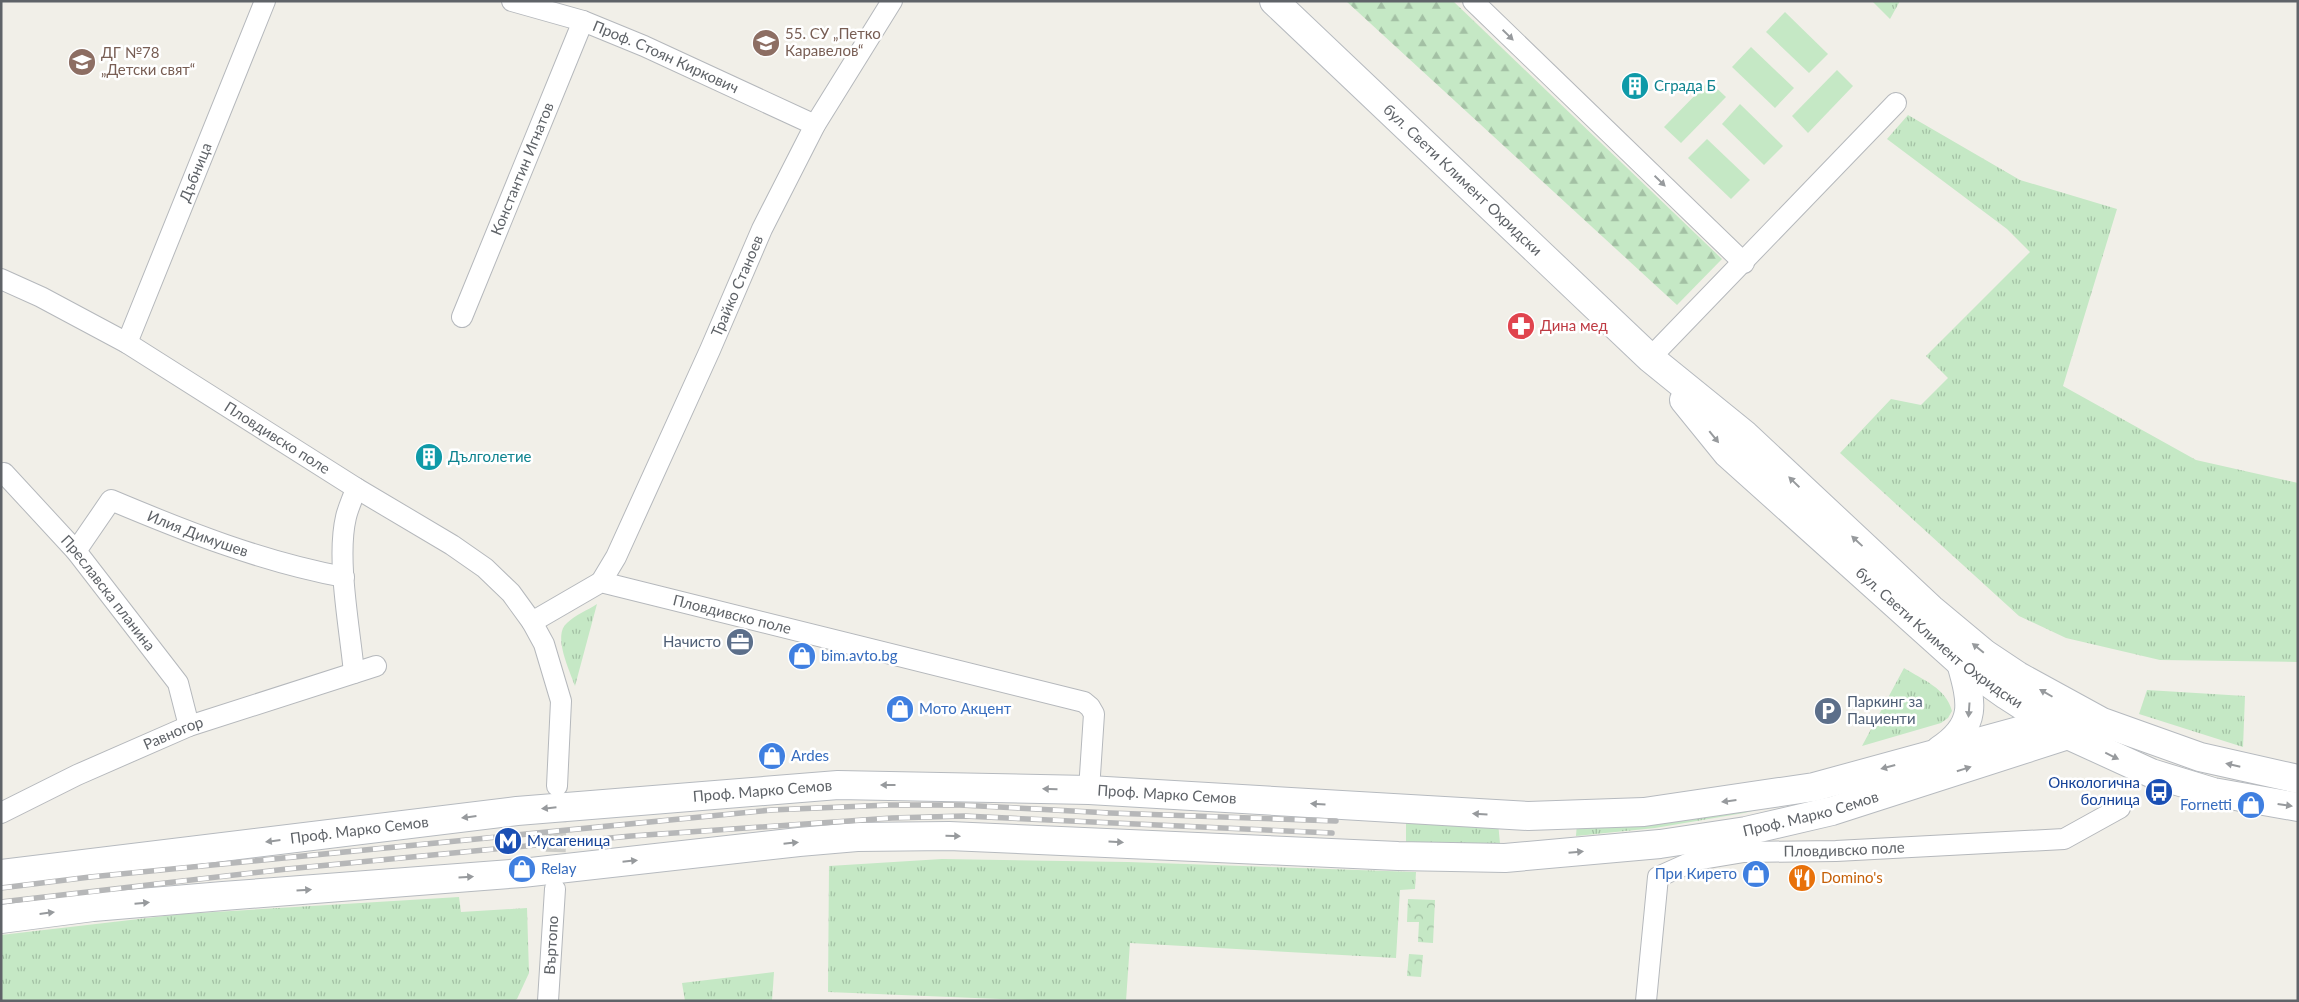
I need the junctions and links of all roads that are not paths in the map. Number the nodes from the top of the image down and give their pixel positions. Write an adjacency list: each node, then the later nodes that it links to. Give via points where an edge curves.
1 (265, 1): 12 (street, Дъбница)
2 (512, 1): 6 (street, Проф. Стоян Киркович)
3 (892, 1): 8 (street, Трайко Станоев)
4 (1274, 1): 13 (main road, бул. Свети Климент Охридски)
5 (1473, 1): 9 (street, one-way to 9)
6 (583, 21): 8 (street, Проф. Стоян Киркович); 11 (street, Константин Игнатов)
7 (1896, 103): 9 (street)
8 (815, 125): 18 (street, Трайко Станоев, via 762,228 710,350 624,539)
9 (1744, 263): 13 (street)
10 (1, 279): 12 (street, Пловдивско поле)
11 (462, 317)
12 (127, 343): 15 (street, Пловдивско поле)
13 (1650, 358): 20 (main road, бул. Свети Климент Охридски, one-way to 20, via 1727,453); 23 (main road, бул. Свети Климент Охридски, one-way to 13, via 1938,615 1745,435)
14 (4, 473): 16 (street, Преславска планина)
15 (356, 488): 17 (street, via 343,536); 19 (street, Пловдивско поле, via 485,568 511,592)
16 (76, 550): 17 (street, Илия Димушев, via 111,500 234,549); 24 (street, Преславска планина, via 178,683)
17 (344, 577): 22 (street)
18 (601, 582): 19 (street); 28 (street, Пловдивско поле, via 1084,702 1094,714)
19 (532, 622): 27 (street, Пловдивско поле, via 547,652 561,701)
20 (1961, 663): 23 (main road, бул. Свети Климент Охридски); 25 (main road, one-way to 25, via 1970,693 1968,721 1961,734)
21 (376, 666): 22 (street, Равногор)
22 (354, 673): 24 (street, Равногор)
23 (2073, 721): 25 (main road, Проф. Марко Семов); 26 (main road, бул. Свети Климент Охридски, one-way to 23, via 2200,757); 30 (main road, бул. Свети Климент Охридски, one-way to 30, via 2119,760 2185,784); 33 (main road, Проф. Марко Семов, one-way to 23, via 1660,844 1746,831 1832,811)
24 (189, 726): 31 (street, Равногор, via 77,775)
25 (1935, 754): 32 (main road, Проф. Марко Семов, one-way to 32, via 1814,787 1744,799 1644,812)
26 (2298, 779)
27 (557, 786)
28 (1089, 790): 32 (main road, Проф. Марко Семов, one-way to 28); 34 (main road, Проф. Марко Семов, one-way to 34, via 901,785 800,787 517,811)
29 (2120, 808): 38 (street, Пловдивско поле, via 2064,840 1744,852 1696,860 1658,877)
30 (2298, 808)
31 (1, 813)
32 (1528, 816): 33 (main road)
33 (1527, 856): 36 (main road, Проф. Марко Семов, one-way to 33, via 93,907 522,873 857,837 948,836 1398,856)
34 (1, 874)
35 (556, 889): 37 (street, Въртопо)
36 (1, 918)
37 (548, 1001)
38 (1646, 1001)

